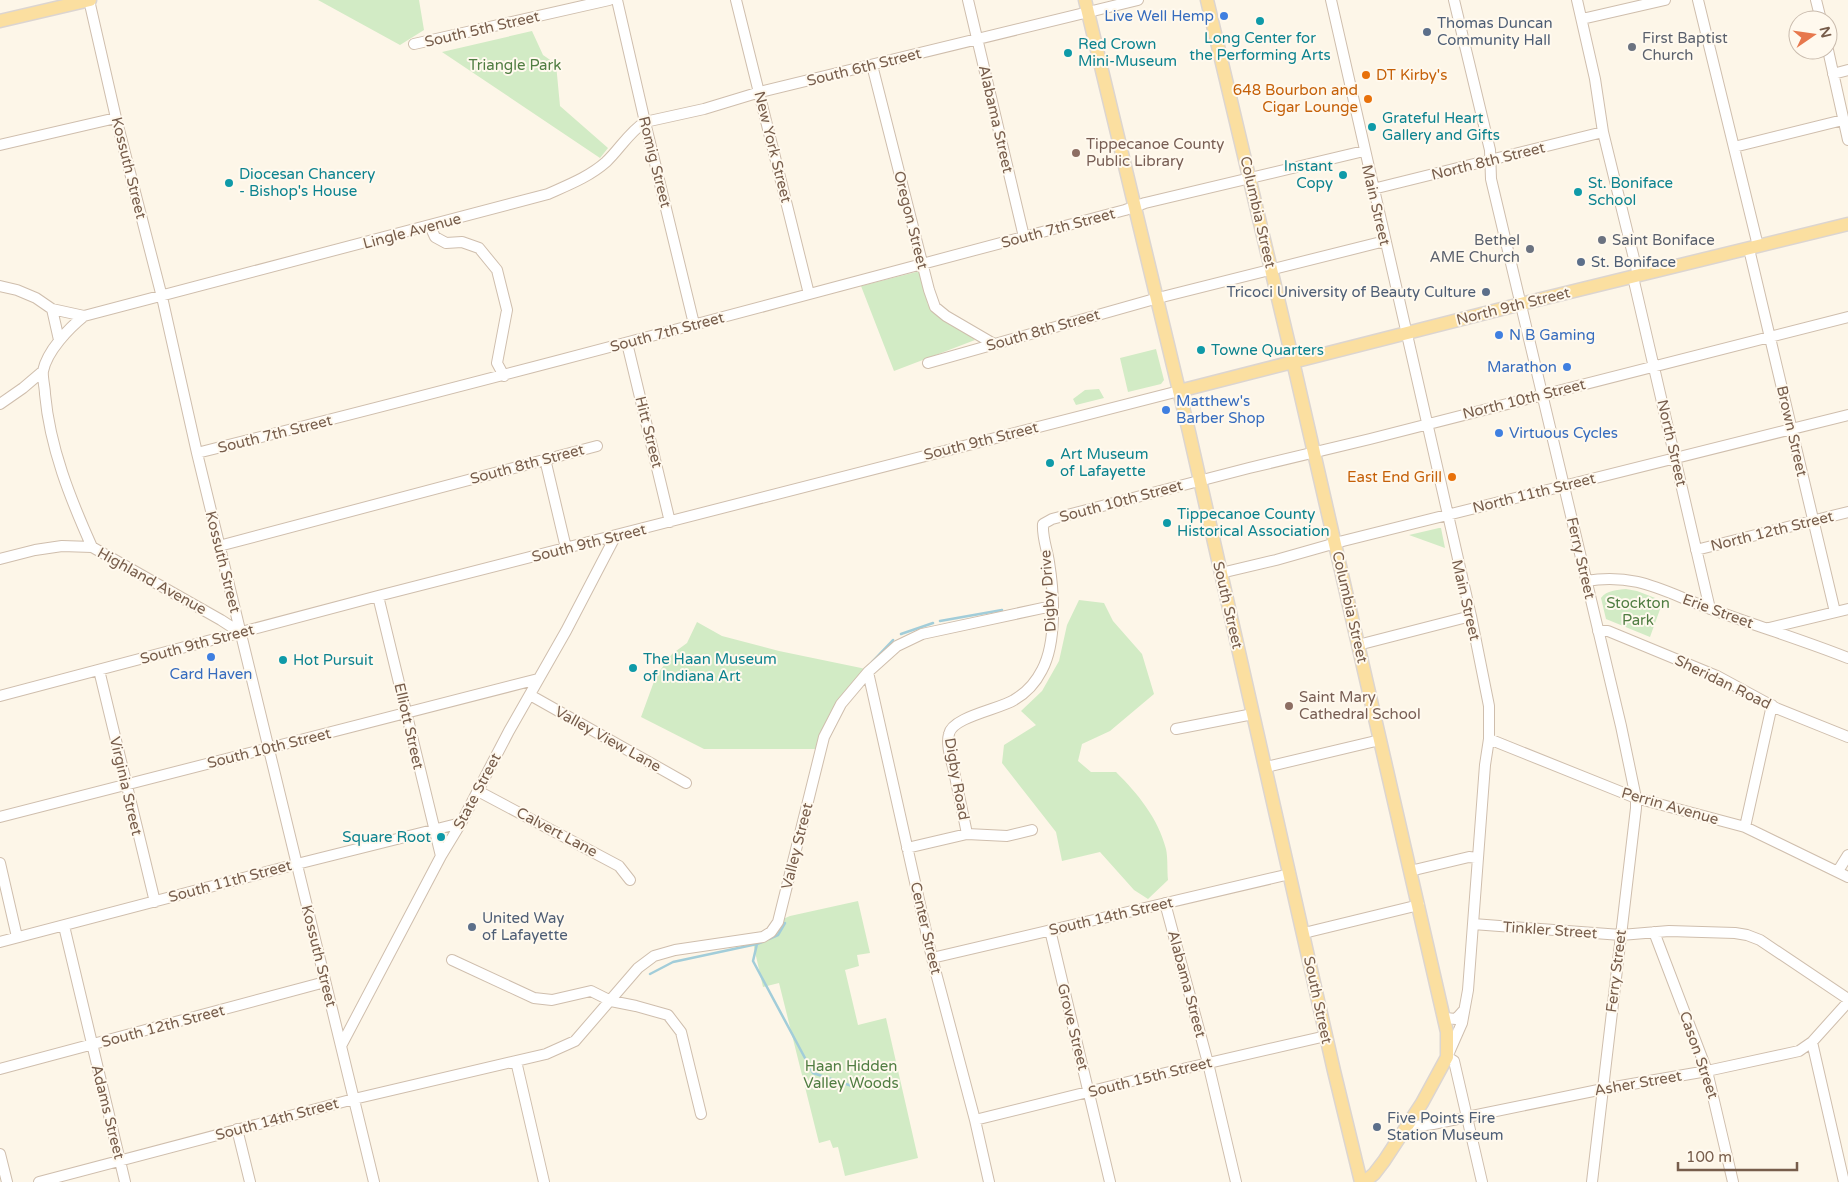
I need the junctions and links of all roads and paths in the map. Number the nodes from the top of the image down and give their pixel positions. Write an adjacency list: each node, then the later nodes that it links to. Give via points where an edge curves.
1 (90, 0): 15 (main road); 23 (street, Kossuth Street)
2 (610, 0): 17 (street, South 5th Street)
3 (617, 0): 25 (street, Romig Street)
4 (736, 0): 22 (street, New York Street)
5 (968, 0): 16 (street, Alabama Street)
6 (1138, 0): 13 (street, South 6th Street)
7 (1207, 0): 32 (main road, Columbia Street)
8 (1331, 0): 30 (street, Main Street)
9 (1454, 0): 31 (street, Ferry Street)
10 (1577, 0): 14 (street, North Street)
11 (1665, 0): 14 (street)
12 (1698, 0): 29 (street, Brown Street)
13 (1087, 6): 16 (street, South 6th Street); 34 (main road, South Street)
14 (1582, 19): 26 (street, North Street)
15 (0, 20)
16 (977, 39): 19 (street, South 6th Street); 37 (street, Alabama Street)
17 (414, 44)
18 (1830, 60): 21 (street)
19 (872, 66): 22 (street, South 6th Street); 40 (street, Oregon Street)
20 (1848, 70): 21 (street)
21 (1833, 74): 24 (street)
22 (760, 92): 25 (street, South 6th Street); 44 (street, New York Street)
23 (116, 118): 28 (street); 45 (street, Kossuth Street)
24 (1843, 120): 27 (street); 29 (street)
25 (643, 123): 36 (street, Lingle Avenue, via 606,162 584,178 548,194); 51 (street, Romig Street)
26 (1603, 132): 31 (street, North 8th Street); 42 (street, North Street)
27 (1848, 140)
28 (0, 145)
29 (1734, 147): 39 (street, Brown Street)
30 (1364, 151): 32 (street, South 7th Street); 33 (street, Main Street)
31 (1490, 160): 33 (street, North 8th Street); 47 (street, Ferry Street, via 1491,180)
32 (1250, 178): 34 (street, South 7th Street); 41 (main road, Columbia Street)
33 (1373, 189): 38 (street, Main Street)
34 (1136, 206): 37 (street, South 7th Street); 46 (main road, South Street)
35 (1848, 224): 39 (main road, North 9th Street)
36 (430, 226): 45 (street, Lingle Avenue); 61 (street, via 435,237 446,243 462,242 479,248 497,270 507,310 497,363)
37 (1024, 237): 40 (street, South 7th Street)
38 (1385, 241): 41 (street); 52 (street, Main Street)
39 (1753, 248): 42 (main road, North 9th Street); 53 (street, Brown Street)
40 (923, 264): 44 (street, South 7th Street); 56 (street, Oregon Street, via 935,307)
41 (1271, 269): 46 (street); 57 (main road, Columbia Street)
42 (1635, 276): 47 (main road, North 9th Street); 59 (street, North Street)
43 (0, 286): 48 (street, via 36,298)
44 (809, 294): 51 (street, South 7th Street)
45 (162, 297): 49 (street, Lingle Avenue); 69 (street, Kossuth Street)
46 (1158, 298): 56 (street, South 8th Street); 62 (main road, South Street)
47 (1520, 304): 52 (main road, North 9th Street); 63 (street, Ferry Street)
48 (52, 309): 49 (street); 54 (street)
49 (84, 316): 54 (street)
50 (1848, 317): 53 (street, North 10th Street)
51 (694, 324): 55 (street, South 7th Street)
52 (1406, 333): 57 (main road, North 9th Street); 66 (street, Main Street)
53 (1770, 337): 59 (street, North 10th Street); 67 (street, Brown Street)
54 (59, 340): 60 (street)
55 (627, 343): 61 (street, South 7th Street); 77 (street, Hitt Street)
56 (994, 344): 58 (street, South 8th Street)
57 (1293, 361): 62 (main road, North 9th Street); 70 (main road, Columbia Street)
58 (928, 364)
59 (1654, 367): 63 (street, North 10th Street); 71 (street, North Street)
60 (43, 371): 64 (street); 83 (street, via 52,438 70,497)
61 (504, 376): 69 (street, South 7th Street)
62 (1179, 391): 73 (main road, South Street); 77 (street, South 9th Street)
63 (1541, 395): 66 (street, North 10th Street); 74 (street, Ferry Street)
64 (0, 404)
65 (1848, 415): 67 (street, North 11th Street)
66 (1427, 424): 70 (street, North 10th Street); 76 (street, Main Street)
67 (1791, 429): 71 (street, North 11th Street); 78 (street, Brown Street)
68 (597, 446): 72 (street, South 8th Street)
69 (197, 453): 82 (street, Kossuth Street)
70 (1314, 453): 73 (street, North 10th Street); 81 (main road, Columbia Street)
71 (1675, 458): 74 (street, North 11th Street); 85 (street, North Street)
72 (546, 459): 82 (street, South 8th Street); 84 (street)
73 (1200, 480): 79 (street, South 10th Street, via 1052,519); 87 (main road, South Street)
74 (1563, 486): 76 (street, North 11th Street); 88 (street, Ferry Street)
75 (1848, 512): 78 (street, North 12th Street)
76 (1447, 515): 81 (street, North 11th Street); 94 (street, Main Street)
77 (670, 522): 80 (street, South 9th Street)
78 (1813, 522): 85 (street, North 12th Street); 93 (street, Brown Street)
79 (1044, 524): 90 (street, Digby Drive)
80 (615, 537): 84 (street, South 9th Street); 102 (street, State Street)
81 (1335, 544): 87 (street, North 11th Street); 98 (main road, Columbia Street)
82 (219, 546): 97 (street, Kossuth Street)
83 (92, 547): 86 (street, Highland Avenue, via 35,550); 97 (street, Highland Avenue)
84 (566, 548): 89 (street, South 9th Street)
85 (1696, 550): 91 (street, North Street)
86 (0, 559)
87 (1221, 573): 108 (main road, South Street)
88 (1586, 581): 91 (street, Erie Street, via 1617,579 1645,582); 96 (street, Ferry Street)
89 (378, 596): 97 (street, South 9th Street); 107 (street, Elliott Street)
90 (1052, 606): 101 (street, Valley Street, via 922,634 897,646); 103 (street, Digby Drive, via 1052,638 1043,670)
91 (1710, 609): 95 (street, Erie Street)
92 (1848, 609): 93 (street)
93 (1836, 612): 95 (street)
94 (1470, 616): 98 (street); 111 (street, Main Street, via 1487,696)
95 (1768, 628): 99 (street, Erie Street)
96 (1598, 631): 106 (street, Sheridan Road, via 1608,631 1717,676); 118 (street, Ferry Street)
97 (240, 633): 100 (street, South 9th Street); 113 (street, Kossuth Street)
98 (1358, 645): 112 (main road, Columbia Street)
99 (1848, 658)
100 (98, 670): 105 (street, South 9th Street); 116 (street, Virginia Street)
101 (868, 672): 125 (street, Center Street); 150 (street, Valley Street, via 841,704 824,737 778,922 771,932 763,938 654,956 638,968)
102 (538, 679): 104 (street, State Street); 107 (street, South 10th Street)
103 (1033, 684): 124 (street, Digby Road, via 1016,700 960,721 949,732 950,755)
104 (530, 695): 115 (street, Valley View Lane); 117 (street, State Street)
105 (0, 696)
106 (1772, 705): 110 (street, Sheridan Road); 121 (street)
107 (406, 712): 113 (street, South 10th Street); 123 (street, Elliott Street)
108 (1253, 714): 109 (street); 114 (main road, South Street)
109 (1176, 728)
110 (1848, 737)
111 (1489, 739): 118 (street, Perrin Avenue); 128 (street, Main Street)
112 (1380, 740): 114 (street); 131 (main road, Columbia Street)
113 (268, 748): 116 (street, South 10th Street); 130 (street, Kossuth Street)
114 (1266, 767): 133 (main road, South Street)
115 (686, 783)
116 (126, 785): 119 (street, South 10th Street); 136 (street, Virginia Street)
117 (478, 791): 120 (street, State Street); 135 (street, Calvert Lane, via 619,866)
118 (1636, 798): 121 (street, Perrin Avenue); 144 (street, Ferry Street)
119 (0, 817)
120 (461, 823): 123 (street, South 11th Street); 127 (street, State Street)
121 (1745, 827): 132 (street, Perrin Avenue)
122 (1032, 830): 124 (street, via 1008,836)
123 (435, 831): 127 (street, Elliott Street); 130 (street, South 11th Street)
124 (967, 834): 125 (street, Digby Road)
125 (907, 848): 147 (street, Center Street)
126 (1848, 855): 132 (street)
127 (441, 856): 157 (street, State Street)
128 (1478, 858): 131 (street, via 1469,857); 139 (street, Main Street)
129 (0, 863): 145 (street)
130 (296, 864): 136 (street, South 11th Street); 149 (street, Kossuth Street)
131 (1410, 871): 138 (main road, Columbia Street)
132 (1838, 871): 134 (street, Perrin Avenue)
133 (1290, 874): 137 (street, South 14th Street); 143 (main road, South Street)
134 (1848, 877)
135 (630, 880)
136 (155, 902): 140 (street, South 11th Street)
137 (1166, 903): 141 (street, South 14th Street); 160 (street, Alabama Street)
138 (1419, 905): 143 (street); 153 (main road, Columbia Street)
139 (1473, 924): 144 (street, Tinkler Street); 152 (street, Main Street)
140 (64, 926): 145 (street, South 11th Street); 156 (street, Adams Street)
141 (1050, 930): 147 (street, South 14th Street); 164 (street, Grove Street)
142 (1654, 932): 144 (street, Tinkler Street); 151 (street, Tinkler Street, via 1746,935 1760,940); 162 (street, Cason Street)
143 (1304, 933): 154 (main road, South Street)
144 (1621, 934): 163 (street, Ferry Street)
145 (17, 937): 146 (street, South 11th Street)
146 (0, 942)
147 (932, 958): 168 (street, Center Street)
148 (452, 960): 150 (street, via 534,998 552,1000 592,991)
149 (325, 982): 156 (street, South 12th Street); 157 (street, Kossuth Street)
150 (610, 1001): 159 (street, Valley Street, via 575,1041 546,1054); 166 (street, via 668,1015 681,1032)
151 (1848, 1001): 155 (street, Asher Street)
152 (1464, 1010): 153 (street, via 1456,1018); 158 (street, Main Street, via 1462,1024)
153 (1445, 1018): 158 (main road, Columbia Street)
154 (1326, 1036): 160 (street, South 15th Street); 182 (main road, South Street)
155 (1812, 1042): 162 (street, Asher Street, via 1799,1051); 186 (street)
156 (91, 1045): 161 (street, South 12th Street); 172 (street, Adams Street)
157 (340, 1046): 165 (street, Kossuth Street)
158 (1447, 1057): 167 (street, Columbia Street, via 1454,1061); 169 (main road, Main Street)
159 (516, 1061): 165 (street, South 14th Street); 178 (street)
160 (1208, 1063): 164 (street, South 15th Street); 181 (street, Alabama Street)
161 (0, 1069)
162 (1708, 1071): 163 (street, Asher Street); 185 (street, Cason Street)
163 (1603, 1089): 167 (street, Asher Street); 184 (street, Ferry Street)
164 (1090, 1092): 168 (street, South 15th Street); 180 (street, Grove Street)
165 (354, 1099): 170 (street, South 14th Street); 177 (street, Kossuth Street)
166 (701, 1114)
167 (1467, 1117): 169 (street, Asher Street, via 1418,1126); 183 (street, Columbia Street)
168 (975, 1120): 179 (street, Center Street)
169 (1409, 1122): 182 (main road, Main Street, via 1384,1161)
170 (237, 1129): 172 (street, South 14th Street); 176 (street)
171 (0, 1154): 173 (street)
172 (120, 1161): 174 (street, South 14th Street); 175 (street, Adams Street)
173 (7, 1182)
174 (39, 1182)
175 (124, 1182)
176 (250, 1182)
177 (374, 1182)
178 (544, 1182)
179 (989, 1182)
180 (1110, 1182)
181 (1236, 1182)
182 (1363, 1182)
183 (1482, 1182)
184 (1592, 1182)
185 (1733, 1182)
186 (1844, 1182)

